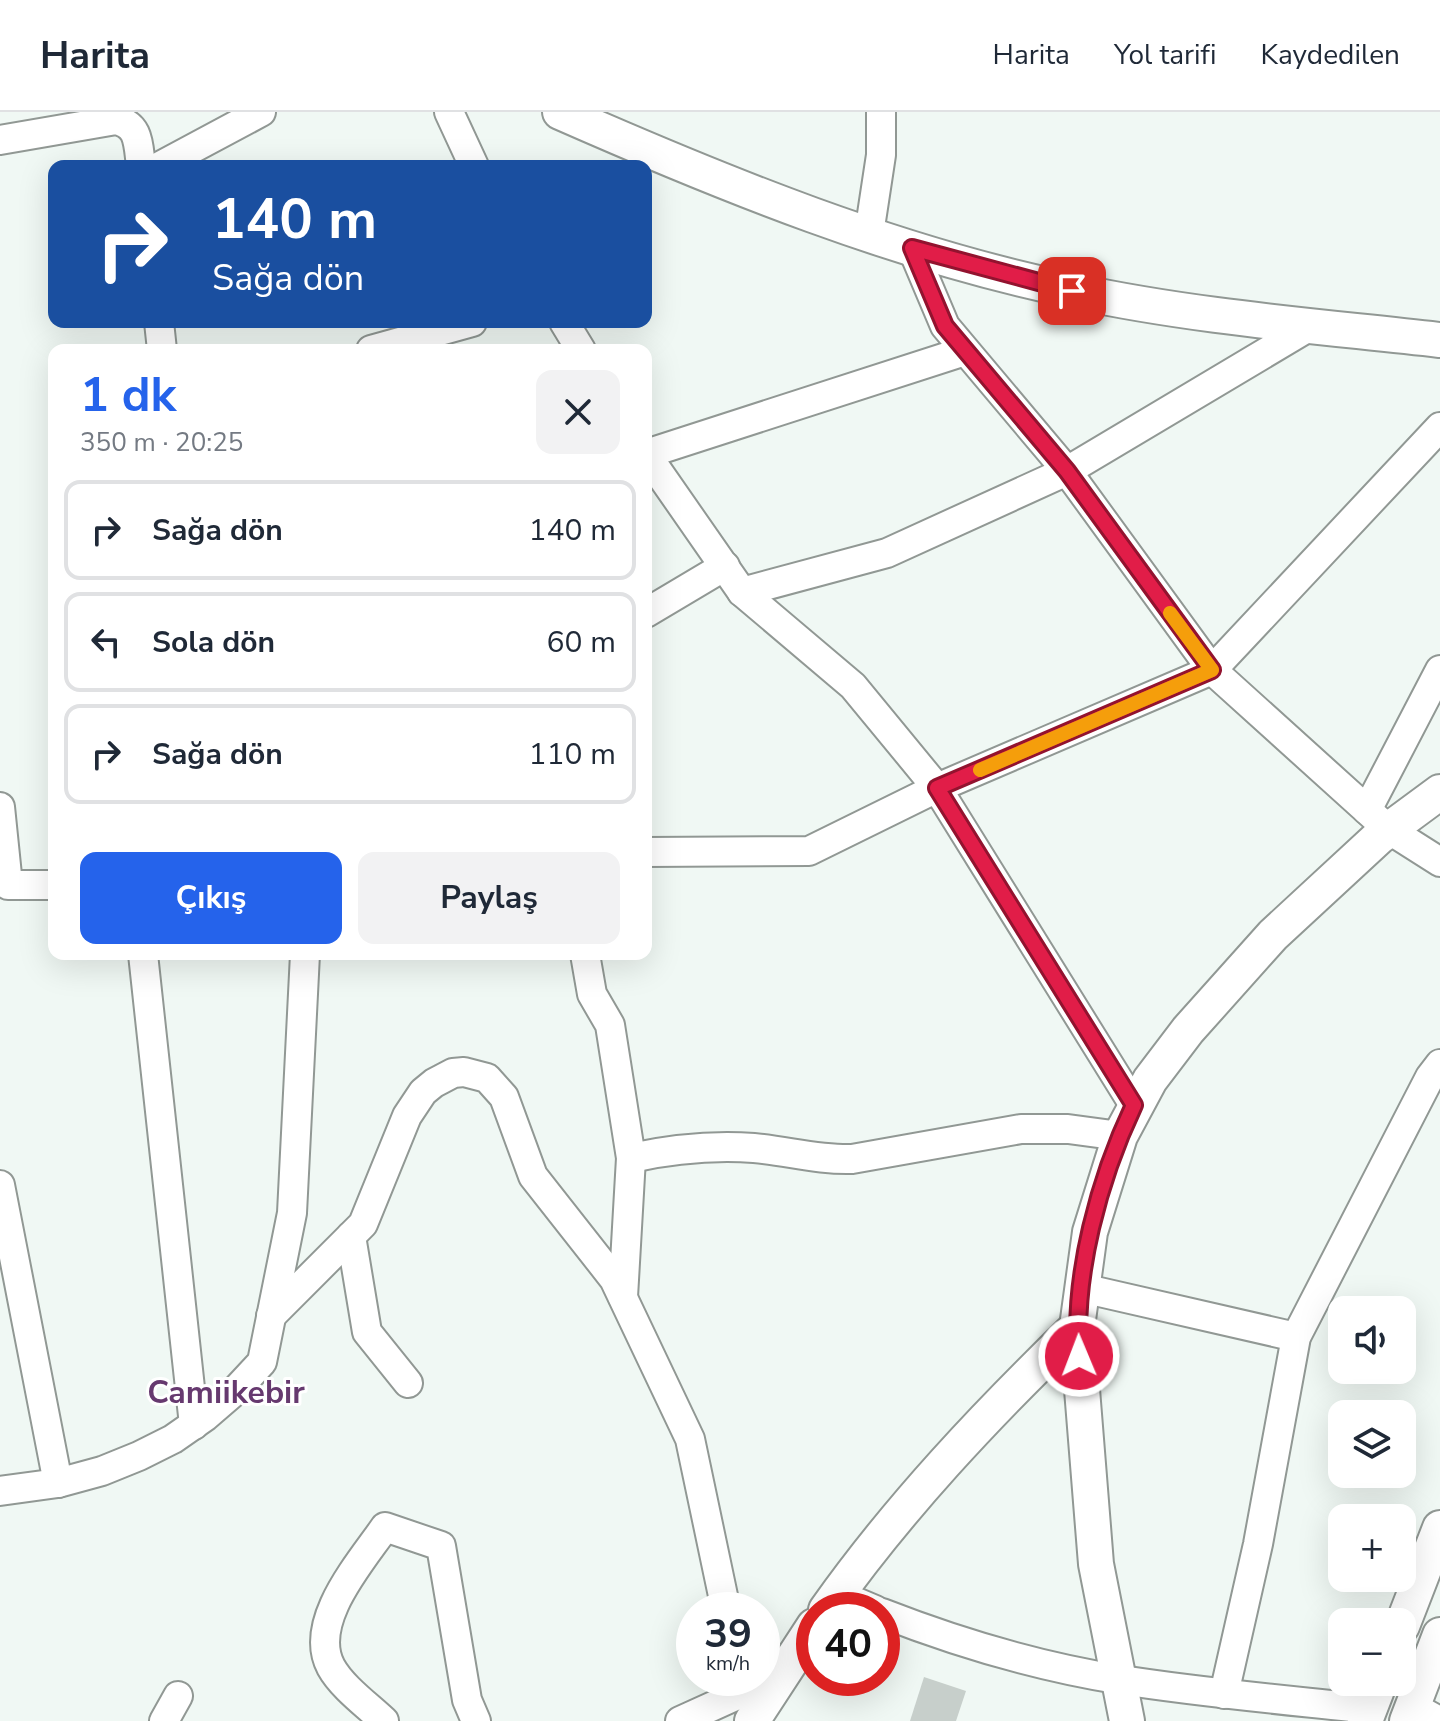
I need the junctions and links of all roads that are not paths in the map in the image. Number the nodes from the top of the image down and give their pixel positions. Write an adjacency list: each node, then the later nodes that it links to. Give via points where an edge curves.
1 (261, 112): 7 (street)
2 (449, 112): 8 (street)
3 (560, 112): 9 (street, via 741,188)
4 (881, 112): 9 (street, via 881,155)
5 (0, 140): 6 (street, via 116,120 137,134)
6 (140, 160)
7 (171, 160)
8 (471, 160)
9 (869, 234): 10 (street)
10 (912, 248): 12 (street, via 1072,291); 15 (street, via 945,326)
11 (450, 328): 14 (street)
12 (1307, 328): 13 (street); 19 (street)
13 (1440, 340)
14 (393, 344)
15 (965, 351): 17 (street); 19 (street)
16 (1440, 427): 23 (street)
17 (652, 452)
18 (652, 463): 20 (street)
19 (1067, 471): 21 (street, via 887,553); 23 (street)
20 (725, 566): 21 (street); 22 (street)
21 (742, 592): 25 (street, via 853,686)
22 (652, 609)
23 (1212, 670): 25 (street); 28 (street)
24 (1440, 670): 28 (street)
25 (937, 788): 29 (street, via 809,851); 36 (street)
26 (1440, 792): 28 (street)
27 (0, 807): 31 (street, via 8,885)
28 (1378, 820): 30 (street); 36 (street, via 1325,885 1230,981)
29 (652, 852)
30 (1440, 862)
31 (48, 885)
32 (144, 960): 47 (street)
33 (305, 960): 43 (street, via 292,1213)
34 (586, 960): 38 (street, via 592,994 610,1025)
35 (1440, 1064): 45 (street)
36 (1134, 1105): 37 (street)
37 (1120, 1136): 38 (street, via 1021,1129 852,1159 725,1147 673,1149); 41 (street, via 1090,1232)
38 (631, 1158): 42 (street)
39 (0, 1185): 48 (street)
40 (351, 1236): 42 (street, via 363,1224 414,1103 443,1077 475,1073 504,1097 533,1176 614,1279); 43 (street); 46 (street, via 367,1332)
41 (1082, 1288): 44 (street); 45 (street)
42 (623, 1298): 51 (street, via 690,1439)
43 (271, 1316): 47 (street, via 262,1362)
44 (1077, 1327): 52 (street, via 961,1444); 57 (street, via 1096,1564)
45 (1296, 1337): 58 (street)
46 (408, 1383)
47 (194, 1425): 48 (street, via 139,1456)
48 (58, 1483): 49 (street)
49 (0, 1491)
50 (1440, 1528): 53 (street)
51 (722, 1592)
52 (839, 1592)
53 (1409, 1608)
54 (900, 1619): 57 (street, via 982,1648)
55 (1440, 1635): 62 (street)
56 (796, 1647): 60 (street)
57 (1120, 1680): 58 (street); 67 (street)
58 (1224, 1694): 61 (street)
59 (178, 1696): 63 (street)
60 (747, 1703): 66 (street)
61 (1372, 1704)
62 (1419, 1716)
63 (164, 1721)
64 (384, 1721): 65 (street, via 332,1668 325,1632 353,1573 385,1527 441,1546 467,1700)
65 (476, 1721)
66 (680, 1721)
67 (1127, 1721)

